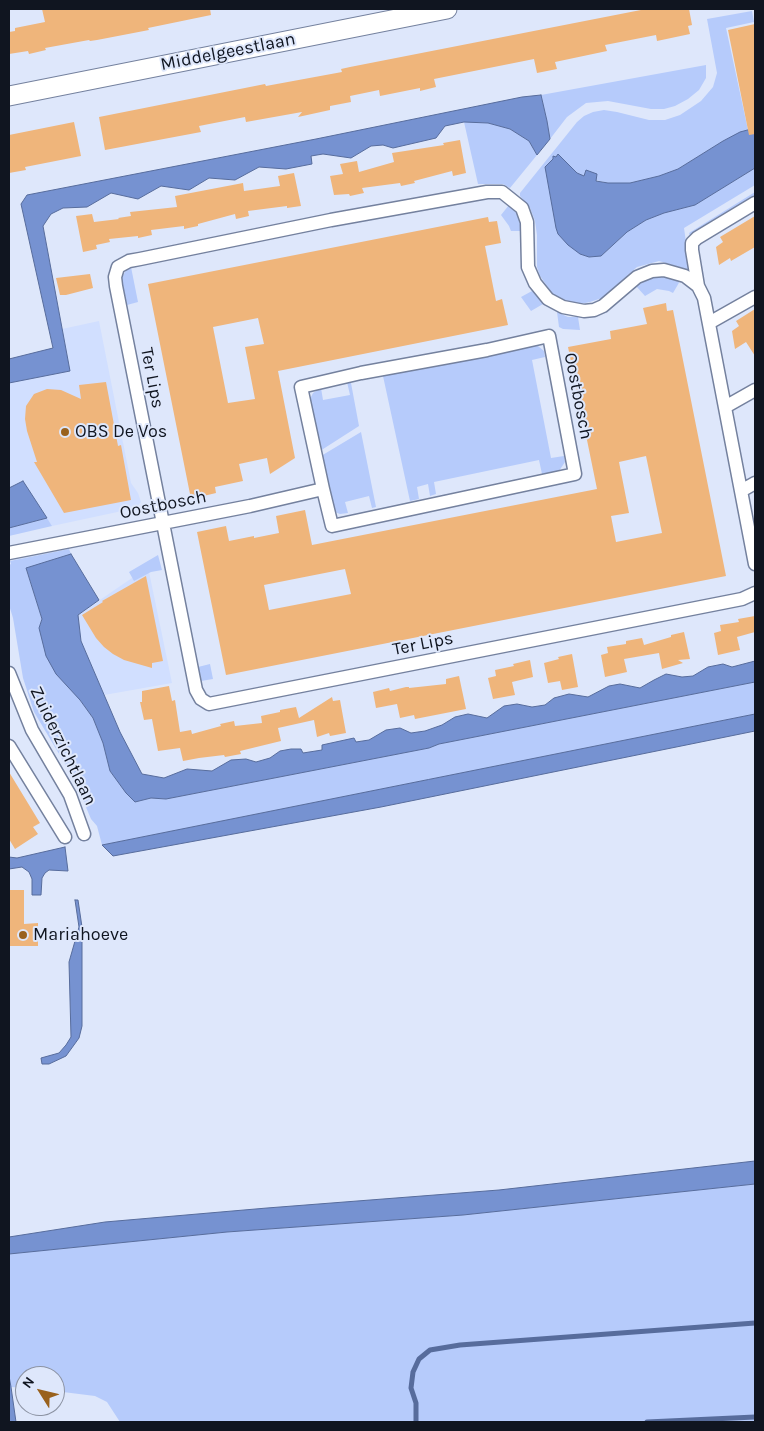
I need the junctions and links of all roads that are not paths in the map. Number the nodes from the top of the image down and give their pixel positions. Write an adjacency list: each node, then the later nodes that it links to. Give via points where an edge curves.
1 (447, 9): 2 (street, Middelgeestlaan)
2 (9, 96)
3 (755, 203): 4 (street, via 692,243)
4 (698, 286): 6 (street); 12 (street, Ter Lips, via 673,272 652,271 637,277 604,306 584,311 564,307 548,299 535,284 528,268 527,222 522,208 502,192 331,220 129,261 118,267 116,286)
5 (755, 297): 6 (street)
6 (709, 323): 8 (street)
7 (755, 390): 8 (street)
8 (725, 407): 11 (street)
9 (755, 483): 11 (street)
10 (323, 489): 10 (street, Oostbosch, via 332,526 575,474 549,336 301,387); 12 (street, Oostbosch)
11 (741, 491): 14 (street)
12 (164, 522): 13 (street, Oostbosch); 15 (street, Ter Lips, via 196,690 209,704 742,600)
13 (9, 553)
14 (755, 564)
15 (755, 593)
16 (9, 673): 18 (street, Zuiderzichtlaan, via 32,730 70,795)
17 (9, 746): 19 (street)
18 (84, 834)
19 (65, 838)

